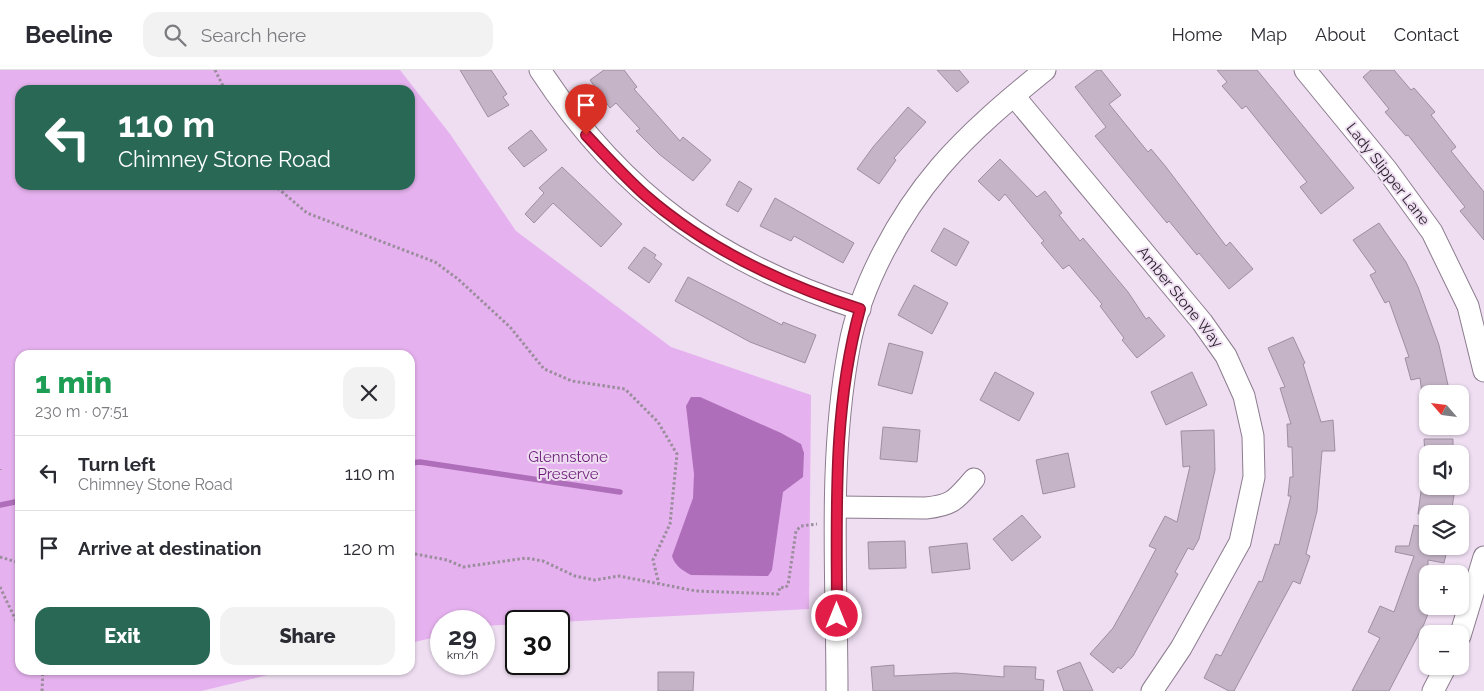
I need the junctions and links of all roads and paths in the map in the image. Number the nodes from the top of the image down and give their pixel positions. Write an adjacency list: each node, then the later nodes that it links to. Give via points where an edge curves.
1 (215, 70): 5 (path)
2 (540, 70): 9 (street, via 586,135 645,195 675,218 713,244 772,276)
3 (1045, 70): 6 (street)
4 (1305, 70): 8 (street, Lady Slipper Lane, via 1414,205)
5 (222, 85)
6 (1014, 96): 9 (street, via 975,130 913,203 891,240); 26 (street, Amber Stone Way, via 1202,322 1226,356 1244,396 1253,436 1254,477 1240,542 1181,648)
7 (277, 190): 18 (path, via 307,212 435,262 510,327 544,369 572,381 625,389 658,422 677,454 670,524 653,560)
8 (1476, 303): 10 (street, Lady Slipper Lane)
9 (860, 309): 12 (street, via 849,347 837,441)
10 (1484, 371)
11 (974, 479): 12 (street, via 952,503 940,506)
12 (837, 506): 25 (street)
13 (822, 524): 18 (path, via 806,524 796,531 789,580 785,588 780,587 778,594 696,592)
14 (415, 554): 18 (path, via 447,560 463,567 526,558 595,580 618,576)
15 (0, 557): 17 (path)
16 (1484, 557): 21 (street)
17 (15, 562)
18 (658, 584)
19 (0, 587): 20 (path)
20 (15, 618)
21 (1463, 625)
22 (43, 675): 24 (path)
23 (1441, 675): 27 (street)
24 (42, 691)
25 (837, 691)
26 (1152, 691)
27 (1433, 691)

